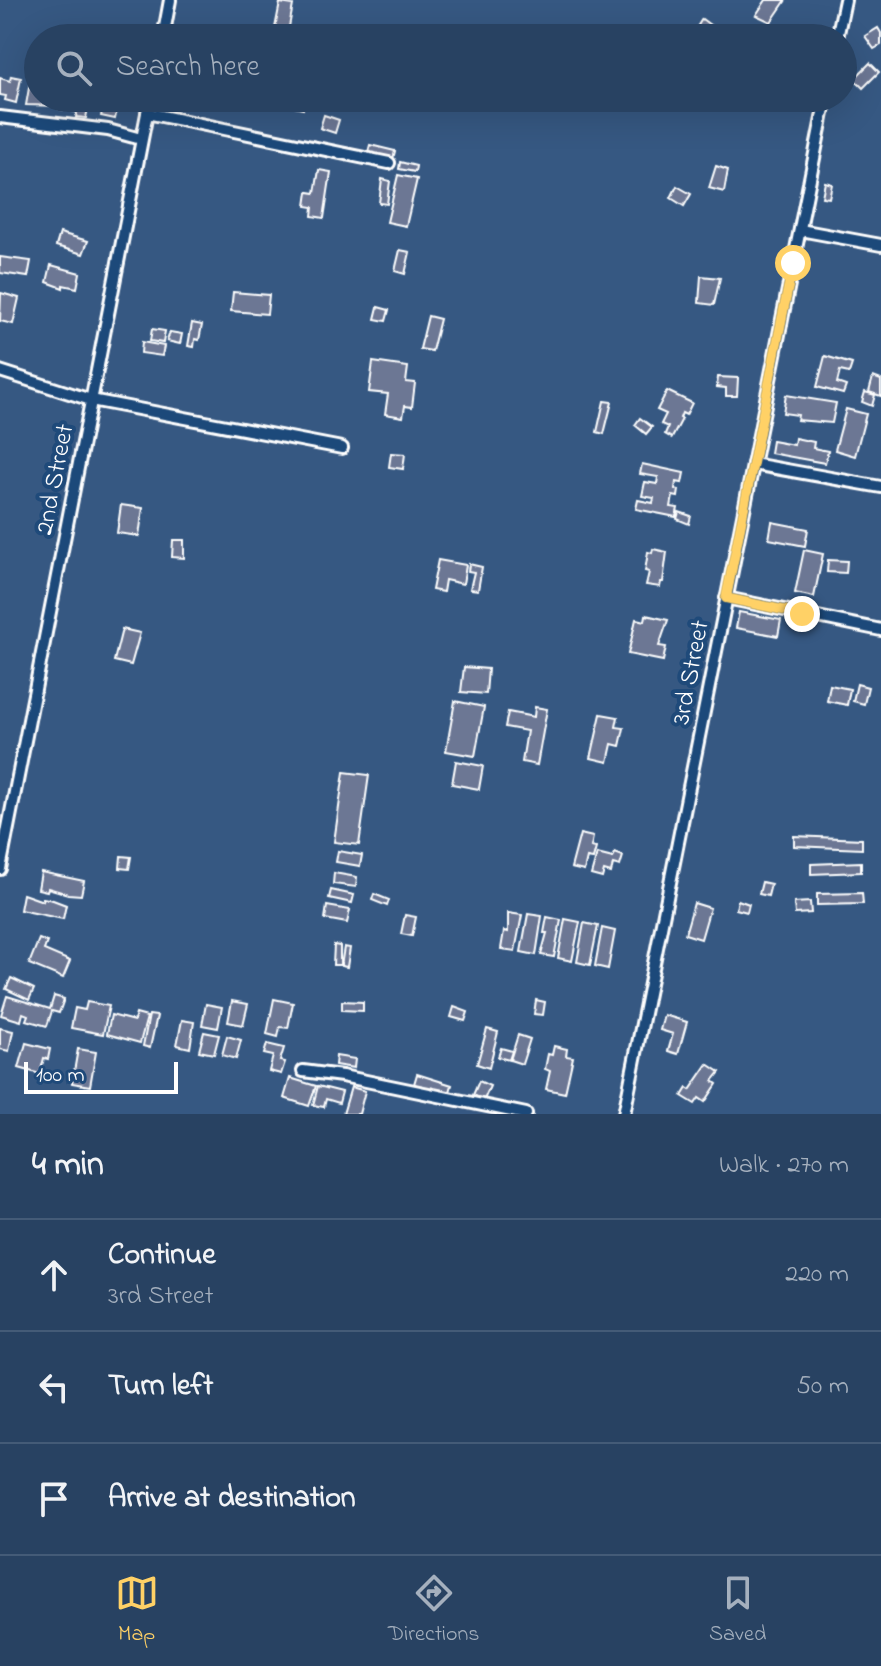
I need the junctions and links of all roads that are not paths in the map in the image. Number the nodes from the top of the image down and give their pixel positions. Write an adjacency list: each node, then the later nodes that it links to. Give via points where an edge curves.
1 (170, 0): 3 (street)
2 (845, 0): 4 (street)
3 (166, 24)
4 (840, 24)
5 (823, 112): 10 (street, 3rd Street)
6 (147, 113): 8 (street, 2nd Street); 9 (street)
7 (0, 117): 8 (street)
8 (141, 139): 13 (street, 2nd Street)
9 (389, 163)
10 (800, 230): 11 (street); 15 (street, 3rd Street)
11 (881, 245)
12 (0, 371): 13 (street)
13 (91, 400): 14 (street); 19 (street, 2nd Street)
14 (342, 448)
15 (753, 464): 16 (street); 17 (street, 3rd Street)
16 (881, 487)
17 (726, 598): 18 (street); 22 (street, 3rd Street)
18 (881, 630)
19 (0, 869)
20 (303, 1071): 21 (street)
21 (526, 1114)
22 (624, 1114)

